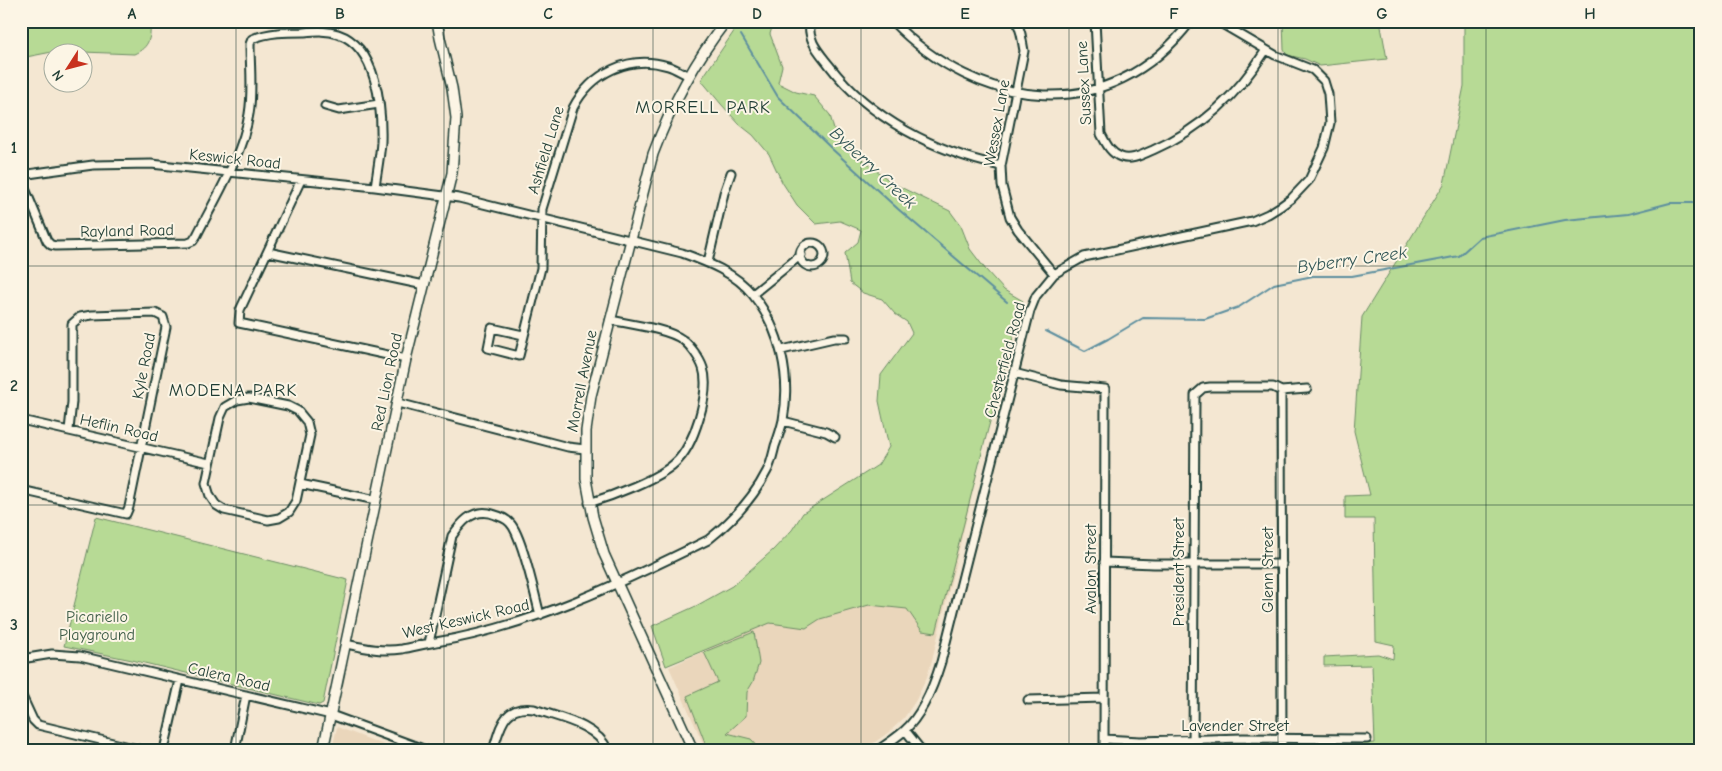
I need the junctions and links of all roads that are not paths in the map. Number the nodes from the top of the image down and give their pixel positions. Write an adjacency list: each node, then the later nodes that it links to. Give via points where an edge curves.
1 (438, 21): 21 (street, Red Lion Road, via 456,118 452,173)
2 (726, 21): 10 (street, Morrell Avenue)
3 (810, 21): 15 (street, via 813,45 843,82 872,107 935,145 972,160)
4 (892, 21): 12 (street, via 928,55 951,69)
5 (1017, 21): 12 (street, Wessex Lane, via 1024,51)
6 (1094, 21): 11 (street, Sussex Lane)
7 (1192, 21): 11 (street, via 1164,53 1127,78)
8 (1217, 21): 9 (street)
9 (1266, 50): 11 (street, Sussex Lane, via 1236,91 1214,112 1174,141 1135,158 1121,157 1109,149 1101,134); 27 (street, Chesterfield Road, via 1313,70 1324,81 1328,94 1330,123 1324,148 1308,180 1292,198 1268,214 1240,224 1084,257)
10 (689, 76): 22 (street, Ashfield Lane, via 669,66 636,62 611,69 588,86 573,108); 23 (street, Morrell Avenue, via 653,154)
11 (1098, 89): 12 (street, via 1060,95)
12 (1017, 92): 15 (street, Wessex Lane)
13 (379, 104): 14 (street, via 339,110); 16 (street, Rayland Road, via 367,61 351,40 323,31 265,33 253,38 250,44 249,114 242,141); 20 (street)
14 (325, 106)
15 (1001, 166): 27 (street, Wessex Lane, via 1010,217)
16 (228, 172): 18 (street, Keswick Road, via 118,164 74,167); 18 (street, Rayland Road, via 198,235 188,243 50,245); 19 (street, Keswick Road)
17 (731, 173): 26 (street)
18 (21, 177)
19 (301, 180): 20 (street, Keswick Road); 24 (street)
20 (376, 187): 21 (street, Keswick Road)
21 (446, 196): 22 (street, Keswick Road); 28 (street, Red Lion Road)
22 (542, 218): 23 (street, Keswick Road); 31 (street, Ashfield Lane, via 540,268)
23 (631, 240): 26 (street, Keswick Road); 30 (street, Morrell Avenue)
24 (268, 252): 28 (street); 34 (street, via 240,310 239,323)
25 (800, 255): 29 (street)
26 (708, 262): 29 (street, Keswick Road)
27 (1054, 274): 35 (street, Chesterfield Road, via 1036,296)
28 (424, 285): 34 (street, Red Lion Road)
29 (753, 294): 33 (street, West Keswick Road)
30 (610, 320): 44 (street, Morrell Avenue, via 591,396); 49 (street, via 672,334 684,340 703,368 706,385 694,435 677,462 660,474)
31 (523, 335): 31 (street, Ashfield Lane, via 519,356 488,348 492,328)
32 (846, 338): 33 (street)
33 (782, 350): 40 (street, West Keswick Road, via 786,384)
34 (406, 359): 38 (street, Red Lion Road)
35 (1014, 373): 50 (street, Avalon Street, via 1061,385 1105,389); 64 (street, Chesterfield Road, via 941,662 933,686)
36 (1307, 388): 37 (street)
37 (1281, 391): 51 (street, President Street, via 1273,387 1210,387 1195,395); 52 (street, Glenn Street)
38 (398, 403): 44 (street, via 568,447); 48 (street, Red Lion Road)
39 (21, 420): 41 (street, Heflin Road)
40 (783, 421): 42 (street); 53 (street, West Keswick Road, via 768,470 744,507 726,526 708,540)
41 (69, 430): 43 (street, Heflin Road); 43 (street, Kyle Road, via 72,324 80,317 92,315 155,313 163,317 166,327)
42 (835, 437)
43 (142, 447): 45 (street, Heflin Road); 47 (street, Kyle Road, via 126,514)
44 (585, 448): 49 (street, Morrell Avenue)
45 (210, 463): 46 (street, via 206,482 210,496 224,510 268,520 279,518 289,512 296,501); 46 (street, via 225,407 249,398 288,406 298,411 307,422 310,435)
46 (300, 484): 48 (street)
47 (21, 490)
48 (376, 500): 56 (street, Red Lion Road)
49 (590, 503): 53 (street, Morrell Avenue, via 602,548)
50 (1104, 562): 51 (street); 61 (street, Avalon Street)
51 (1193, 563): 52 (street); 68 (street, President Street)
52 (1282, 564): 66 (street, Glenn Street)
53 (616, 582): 54 (street, West Keswick Road); 76 (street, Morrell Avenue)
54 (540, 616): 55 (street, West Keswick Road, via 482,633); 55 (street, via 518,537 510,523 499,516 474,514 462,521 452,536)
55 (429, 643): 56 (street, West Keswick Road, via 382,650)
56 (346, 644): 63 (street, Red Lion Road)
57 (21, 659): 58 (street, Calera Road, via 52,654 80,656)
58 (180, 680): 60 (street, Calera Road); 70 (street)
59 (21, 694): 69 (street, via 38,725)
60 (246, 695): 63 (street, Calera Road); 71 (street)
61 (1104, 698): 62 (street); 65 (street, Avalon Street)
62 (1028, 700)
63 (331, 716): 72 (street, Red Lion Road); 73 (street, Calera Road)
64 (905, 730): 77 (street, Chesterfield Road); 78 (street)
65 (1104, 739): 68 (street, Lavender Street); 79 (street, Avalon Street)
66 (1282, 739): 67 (street, Lavender Street); 68 (street, Lavender Street); 81 (street, Glenn Street)
67 (1366, 739)
68 (1193, 740): 80 (street, President Street)
69 (142, 750)
70 (164, 750)
71 (235, 750)
72 (323, 750)
73 (426, 750)
74 (493, 750): 75 (street, via 502,721 512,711 522,709 534,709 590,729 602,739)
75 (608, 750)
76 (693, 750)
77 (878, 750)
78 (921, 750)
79 (1104, 750)
80 (1193, 750)
81 (1282, 750)

